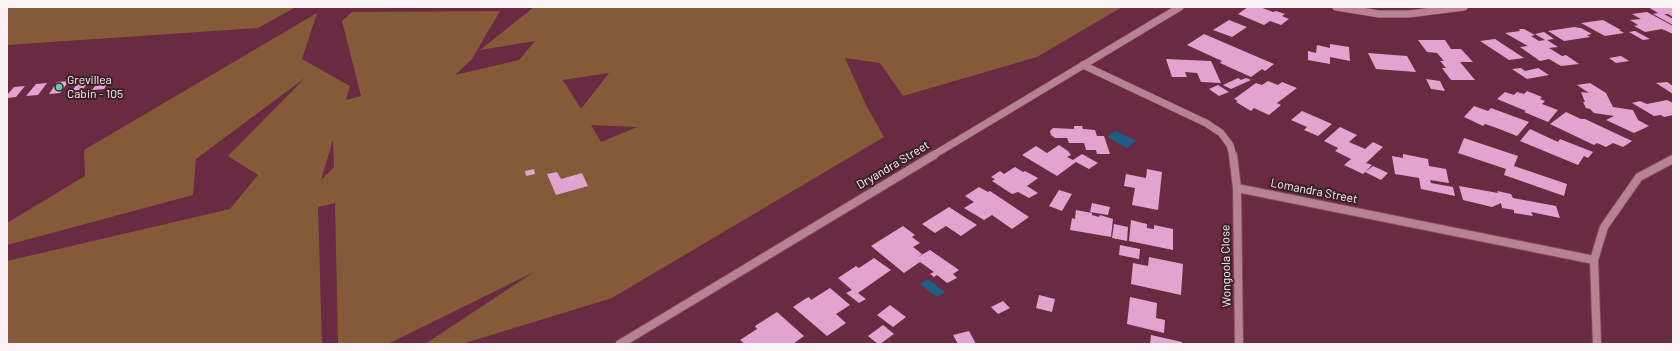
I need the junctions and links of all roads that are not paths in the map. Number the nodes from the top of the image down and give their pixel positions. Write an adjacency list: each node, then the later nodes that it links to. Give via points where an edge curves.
1 (1180, 7): 4 (street, Dryandra Street)
2 (1336, 7): 3 (street, via 1379,14 1409,14)
3 (1464, 7)
4 (1083, 64): 6 (street, via 1206,123 1221,133 1230,145); 8 (street, Dryandra Street)
5 (1673, 158): 7 (street, via 1639,177 1604,227)
6 (1237, 188): 7 (street, Lomandra Street); 9 (street, Wongoola Close)
7 (1594, 260): 10 (street)
8 (620, 344)
9 (1239, 344)
10 (1597, 344)

